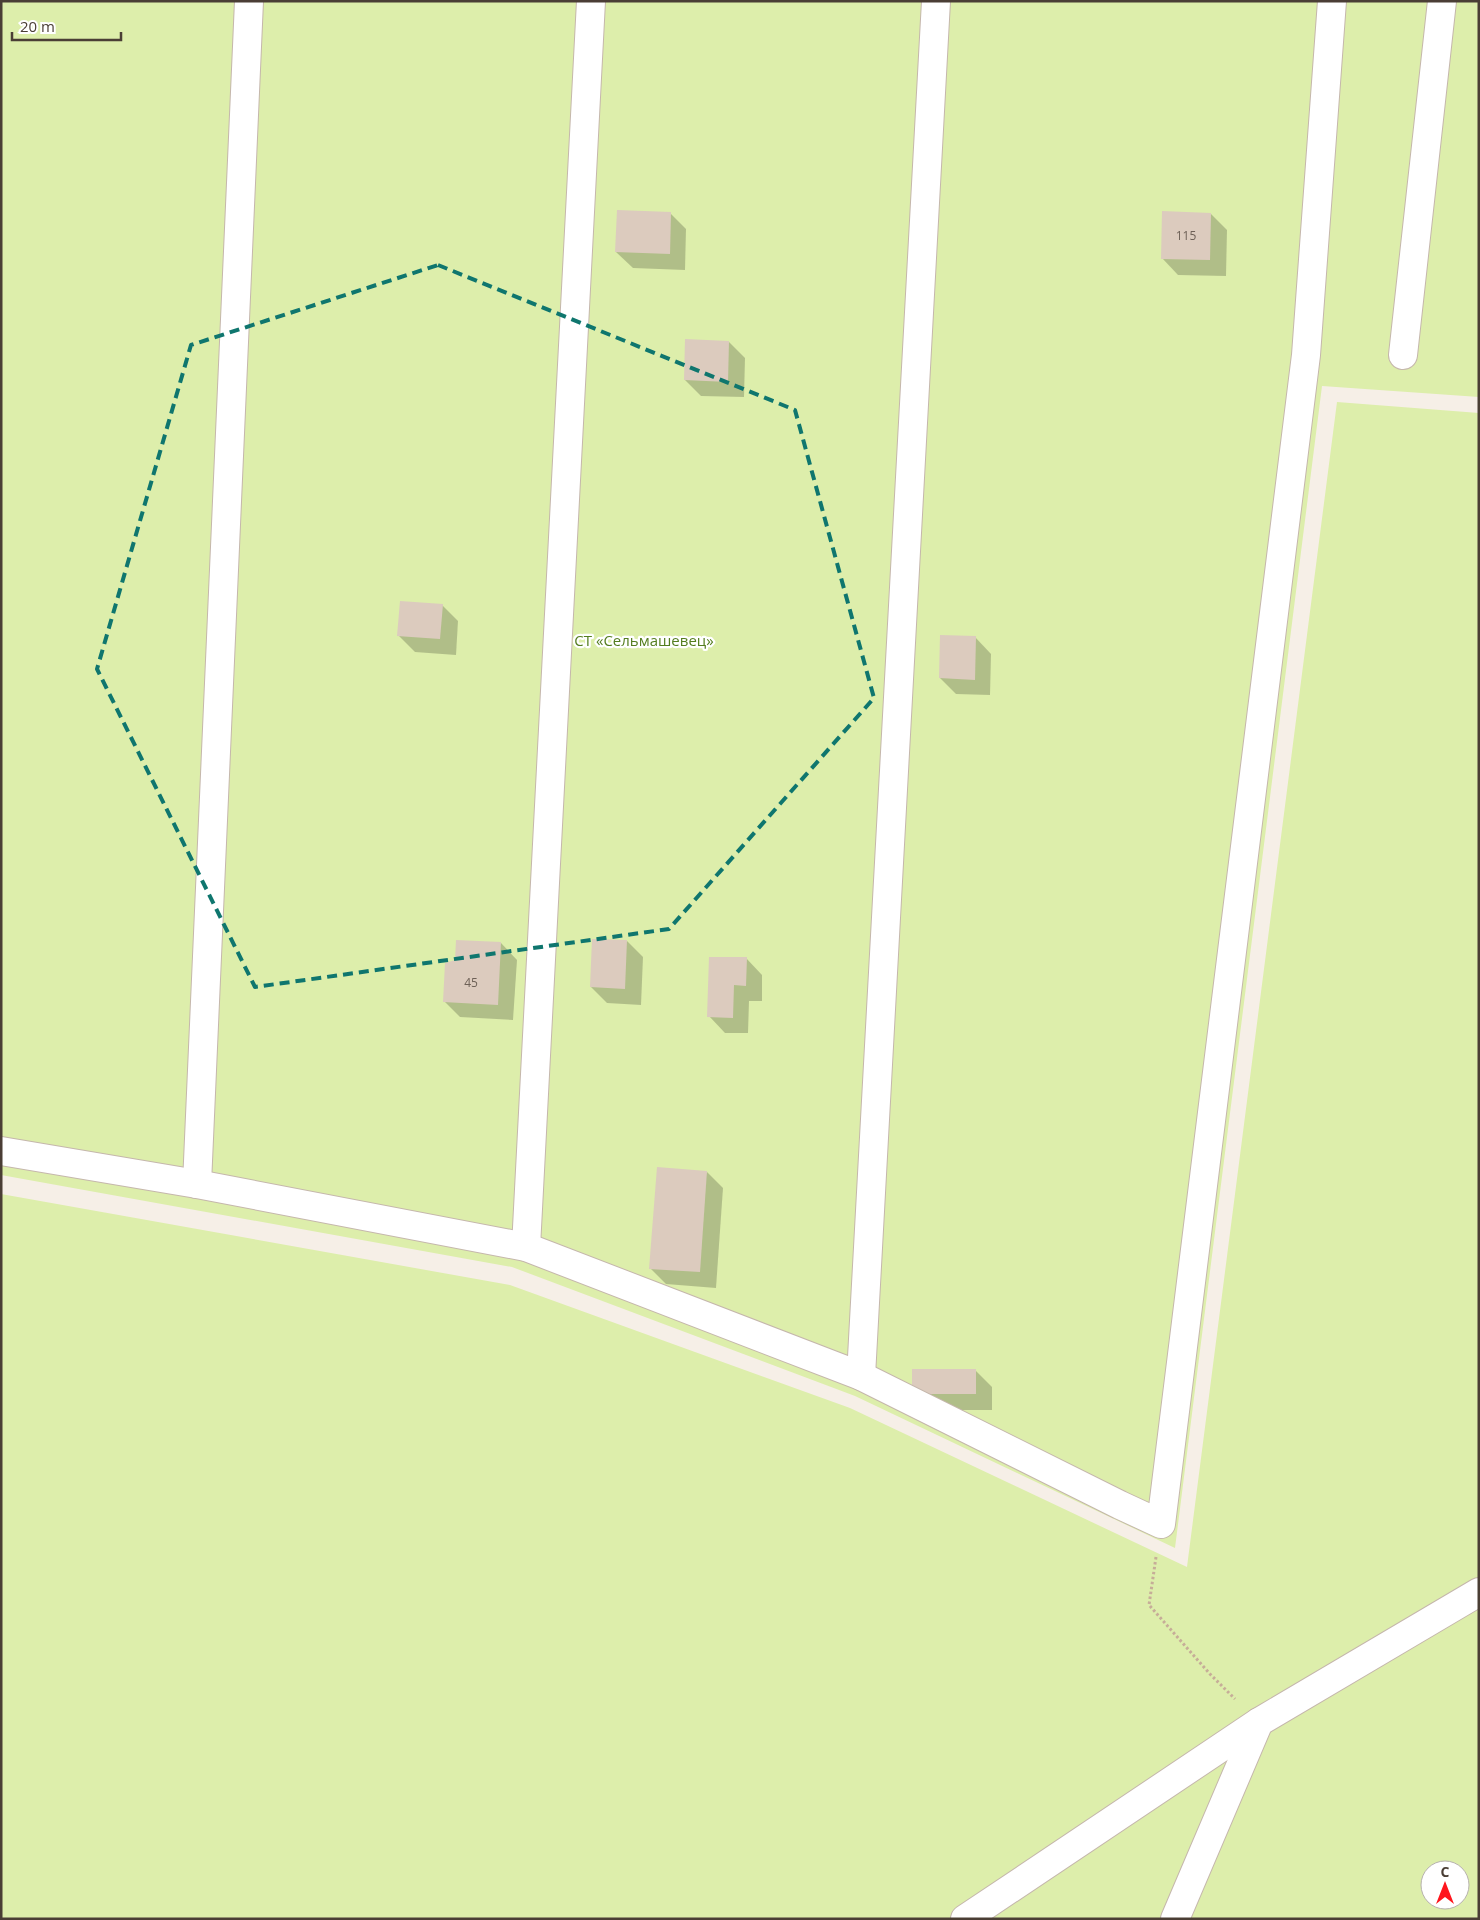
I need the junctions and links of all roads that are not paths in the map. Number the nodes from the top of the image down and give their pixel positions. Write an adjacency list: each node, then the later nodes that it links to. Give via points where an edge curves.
1 (249, 1): 8 (street)
2 (591, 1): 9 (street)
3 (936, 1): 10 (street)
4 (1332, 1): 10 (street, via 1306,355 1161,1524)
5 (1442, 1): 6 (street)
6 (1402, 355)
7 (1, 1150): 8 (street)
8 (197, 1184): 9 (street)
9 (526, 1247): 10 (street)
10 (861, 1376)
11 (1479, 1592): 12 (street)
12 (1259, 1722): 13 (street); 14 (street)
13 (965, 1919)
14 (1175, 1919)

